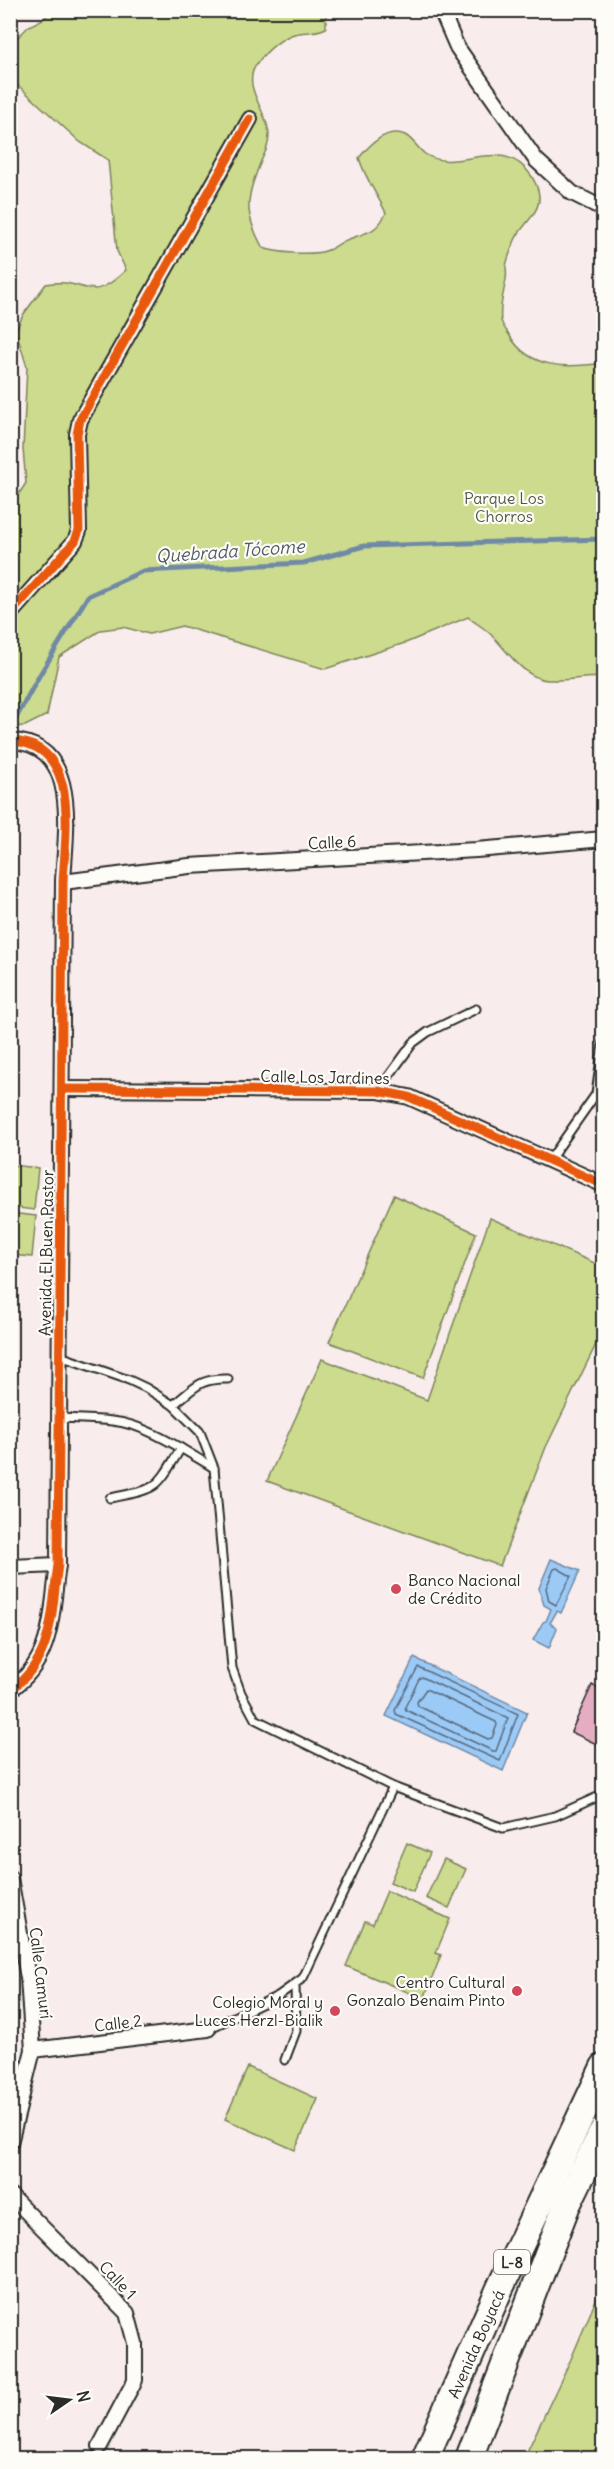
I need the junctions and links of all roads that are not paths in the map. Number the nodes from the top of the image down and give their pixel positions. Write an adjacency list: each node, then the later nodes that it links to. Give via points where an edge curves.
1 (441, 10): 3 (street, via 457,47 536,160 572,193)
2 (250, 120): 4 (street, via 80,420 79,531 75,541)
3 (603, 209)
4 (10, 614)
5 (10, 741): 7 (street, Avenida El Buen Pastor, via 30,744 53,760 64,784)
6 (603, 840): 7 (street, Calle 6, via 189,866)
7 (63, 882): 10 (street, Avenida El Buen Pastor)
8 (476, 1009): 11 (lane, via 412,1043)
9 (603, 1037): 12 (lane, via 596,1094)
10 (62, 1089): 11 (street, Calle Los Jardines); 14 (street, Avenida El Buen Pastor)
11 (378, 1092): 12 (street, Calle Los Jardines, via 409,1097)
12 (549, 1161): 13 (street, Calle Los Jardines)
13 (603, 1185)
14 (60, 1356): 16 (lane, via 129,1380); 17 (street, Avenida El Buen Pastor)
15 (228, 1379): 16 (lane, via 210,1378)
16 (173, 1405): 19 (lane, via 200,1432)
17 (60, 1418): 18 (lane, via 114,1421); 21 (street, Avenida El Buen Pastor)
18 (181, 1448): 19 (lane); 20 (lane, via 161,1482 150,1490)
19 (214, 1468): 24 (lane, via 232,1668 255,1719)
20 (110, 1498)
21 (58, 1565): 22 (street); 23 (street, Avenida El Buen Pastor, via 44,1652 29,1674)
22 (10, 1567)
23 (10, 1690)
24 (393, 1787): 25 (lane, via 503,1828 555,1815); 27 (lane, via 303,1978)
25 (603, 1794)
26 (10, 1878): 29 (street, Calle Camurí, via 28,1978)
27 (295, 1985): 28 (lane); 30 (lane, via 296,2031)
28 (208, 2029): 29 (street, Calle 2)
29 (33, 2050): 33 (street, Calle Camurí)
30 (285, 2060)
31 (603, 2067): 36 (highway, Avenida Boyacá / L-8)
32 (603, 2129): 37 (highway, Avenida Boyacá / L-8, via 566,2207)
33 (10, 2143)
34 (10, 2195): 35 (street, Calle 1, via 127,2313 135,2343 135,2380)
35 (100, 2446)
36 (425, 2458)
37 (469, 2458)

